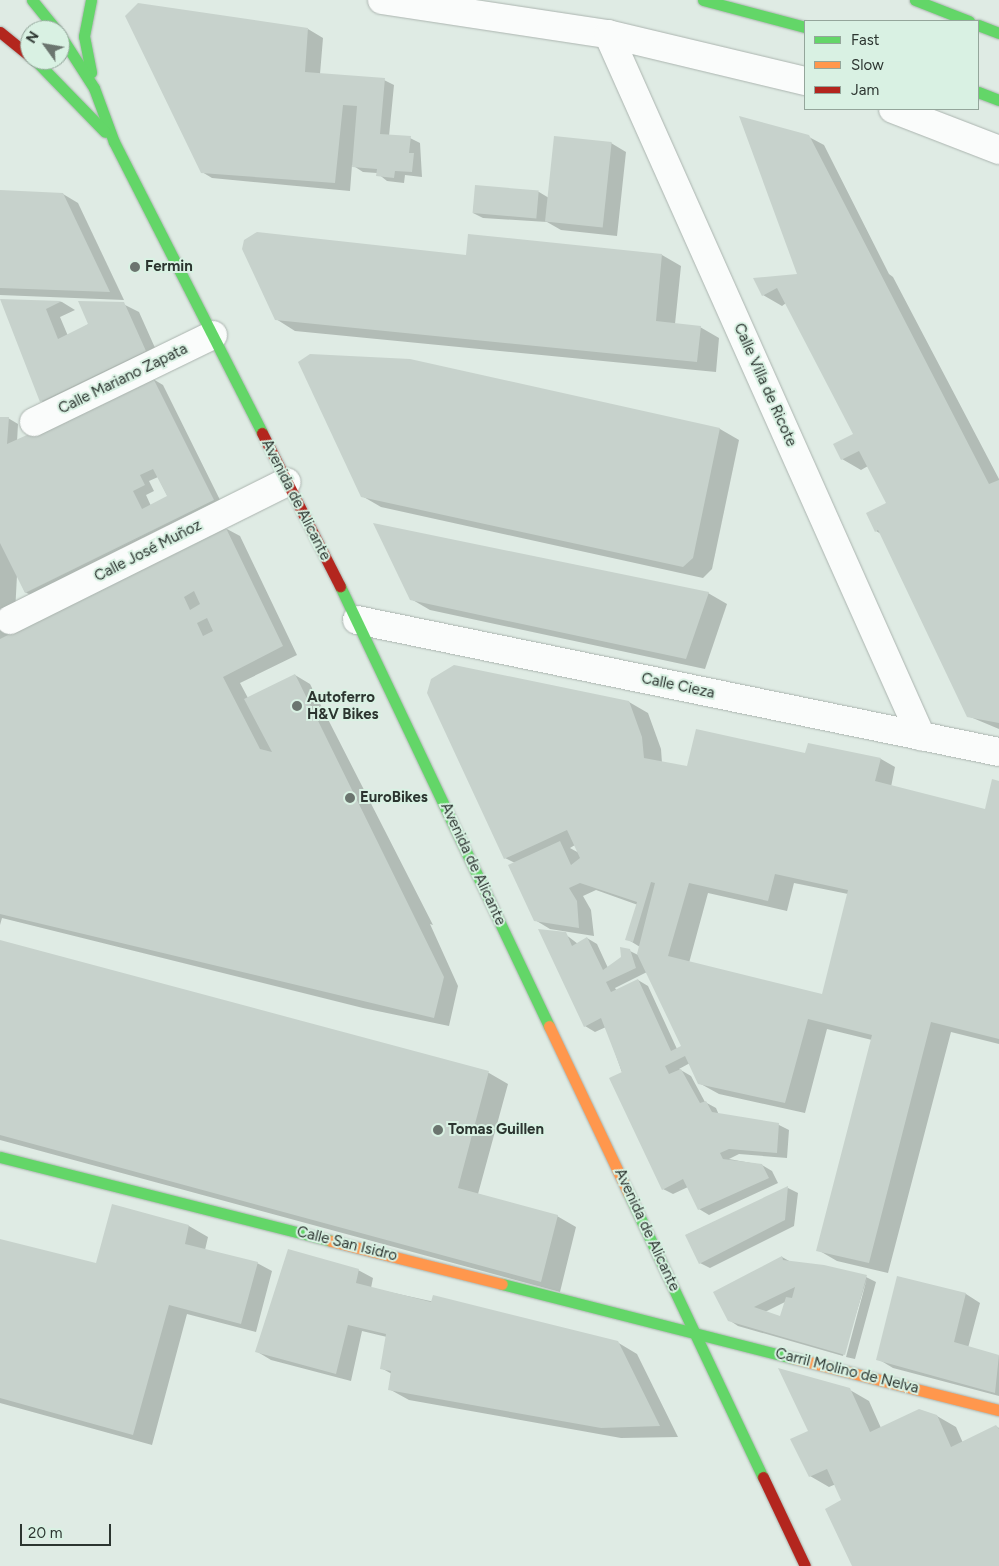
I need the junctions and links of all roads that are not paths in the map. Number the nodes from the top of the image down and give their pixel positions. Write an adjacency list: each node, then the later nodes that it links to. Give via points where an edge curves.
1 (32, 0): 6 (main road)
2 (91, 0): 17 (main road, via 84,36)
3 (382, 0): 12 (street)
4 (703, 0): 9 (main road)
5 (915, 0): 7 (main road)
6 (48, 20)
7 (966, 20)
8 (979, 24): 11 (main road)
9 (804, 27)
10 (0, 32): 13 (main road)
11 (999, 33)
12 (608, 34): 16 (street); 28 (street, Calle Villa de Ricote)
13 (20, 48)
14 (70, 51): 17 (main road, Avenida de Alicante)
15 (45, 70): 21 (main road, Avenida de Alicante)
16 (804, 81)
17 (94, 88): 21 (main road, Avenida de Alicante)
18 (979, 92): 19 (main road)
19 (999, 100)
20 (896, 110): 22 (street)
21 (114, 142): 23 (main road, Avenida de Alicante)
22 (999, 150)
23 (213, 335): 24 (street, Calle Mariano Zapata); 25 (main road, Avenida de Alicante)
24 (34, 422)
25 (287, 482): 26 (street, Calle José Muñoz); 27 (main road, Avenida de Alicante)
26 (10, 620)
27 (357, 620): 28 (street, Calle Cieza); 31 (main road, Avenida de Alicante)
28 (921, 736): 29 (street, Calle Cieza)
29 (999, 752)
30 (0, 1157): 31 (main road, Calle San Isidro)
31 (694, 1332): 32 (main road, Carril Molino de Nelva); 33 (main road, Avenida de Alicante)
32 (999, 1410)
33 (805, 1566)

